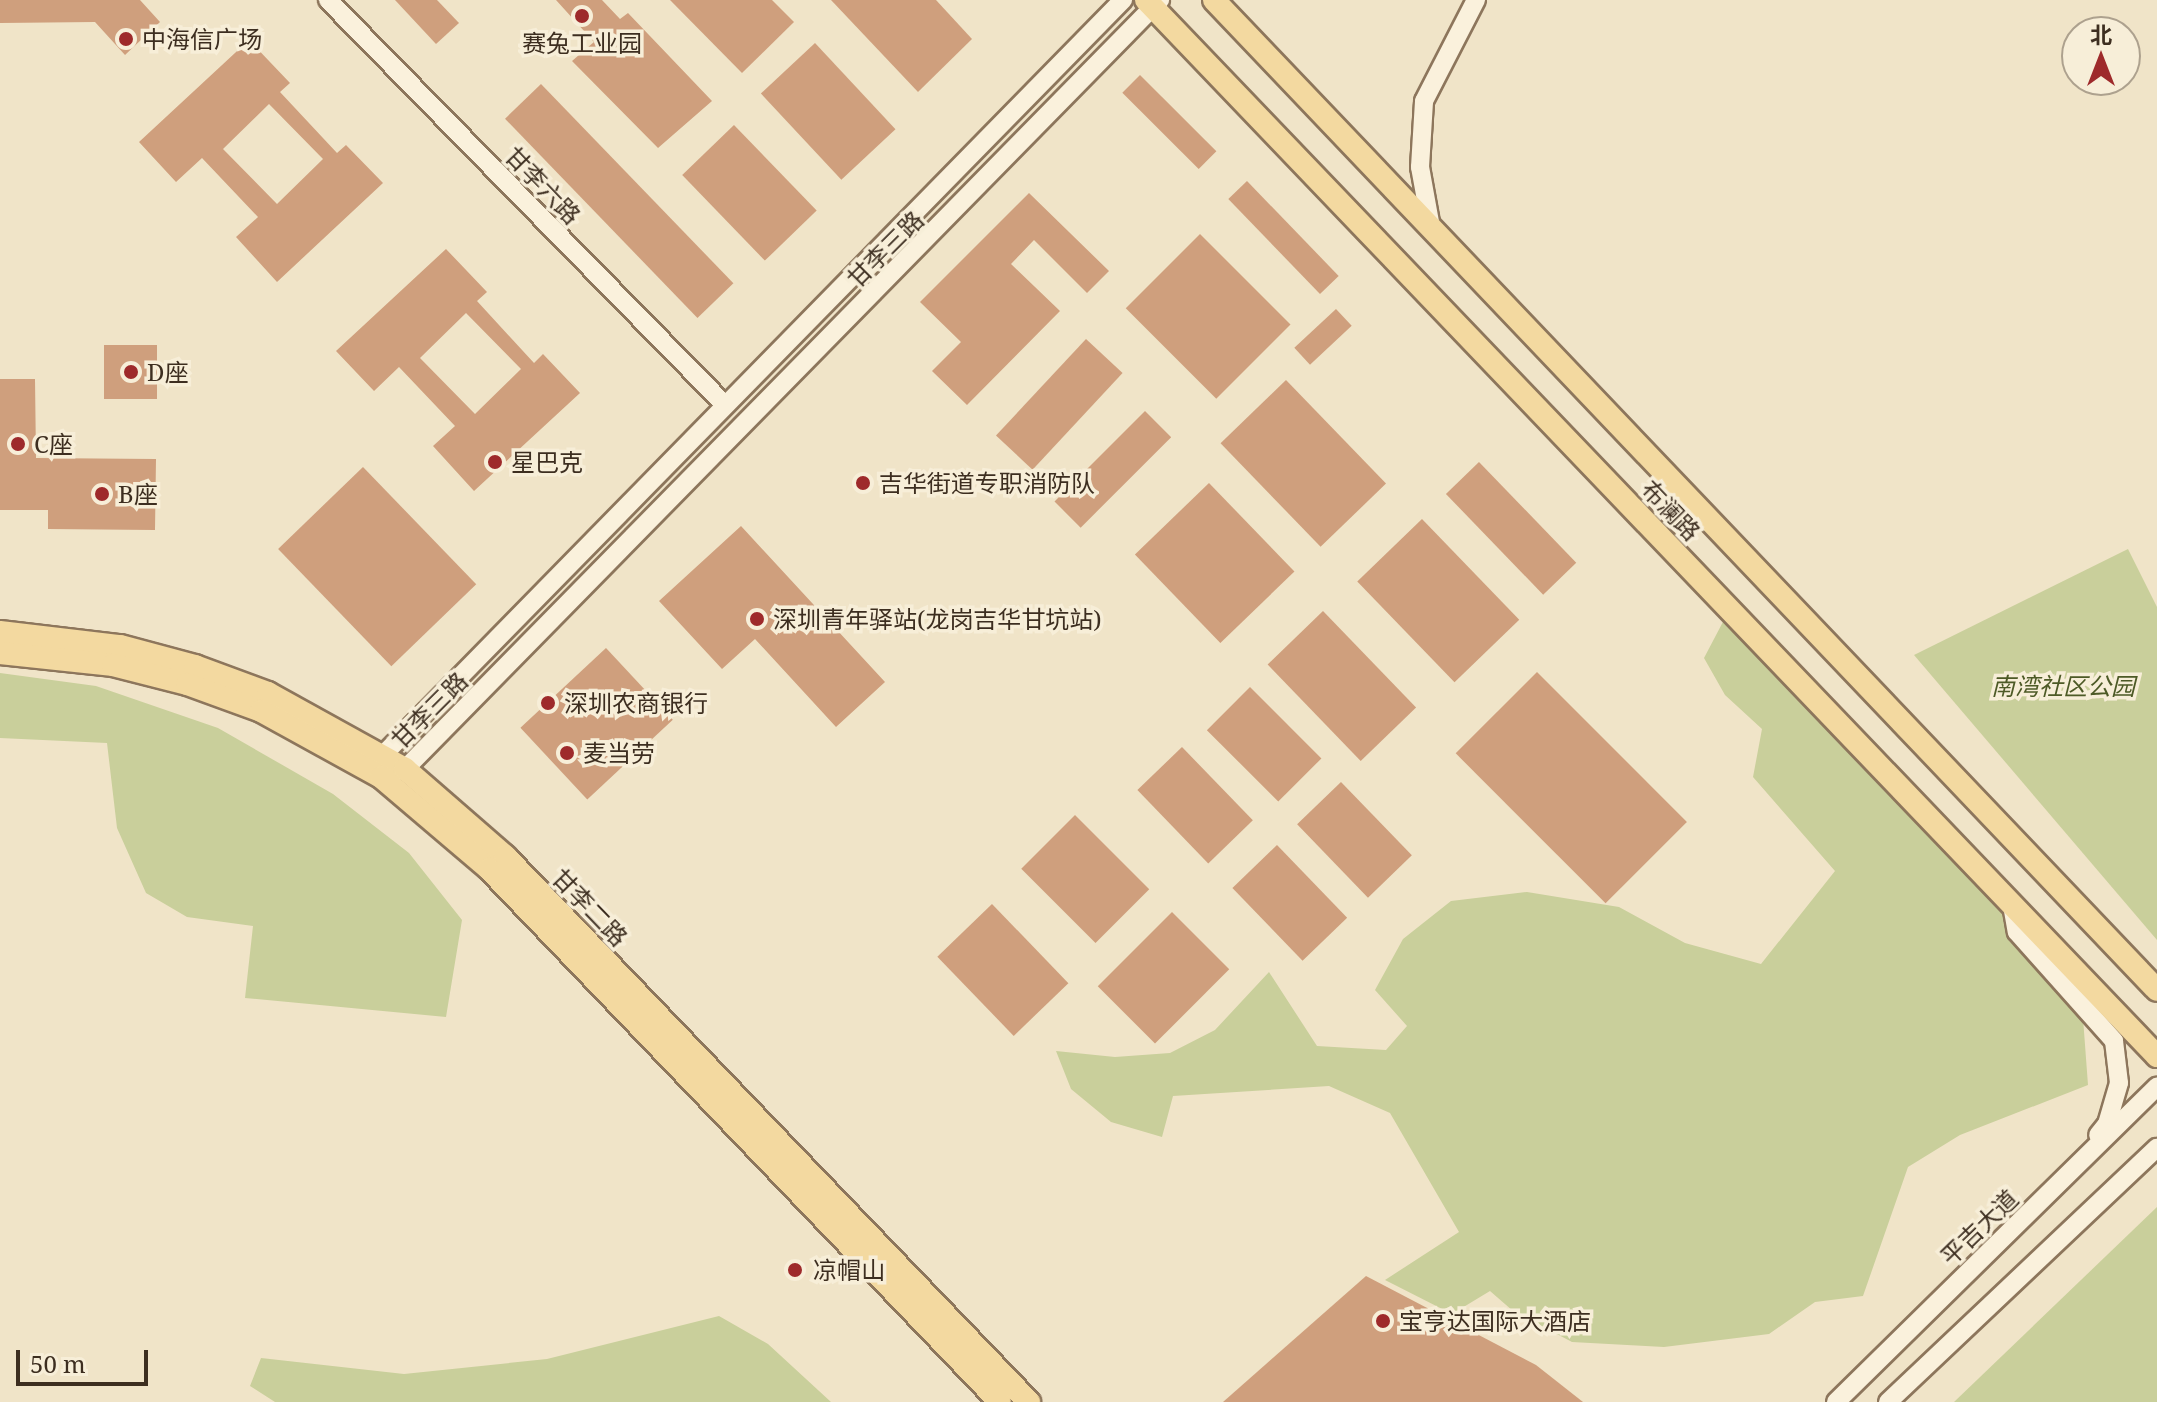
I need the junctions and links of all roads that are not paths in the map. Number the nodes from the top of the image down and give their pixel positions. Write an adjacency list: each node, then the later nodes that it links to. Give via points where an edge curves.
1 (328, 0): 7 (street, 甘李六路)
2 (1123, 0): 10 (street, 甘李三路)
3 (1214, 0): 6 (main road, 布澜路)
4 (1476, 0): 6 (street, via 1424,101 1420,167)
5 (1154, 3): 11 (street, 甘李三路); 13 (main road, 布澜路)
6 (1430, 222): 14 (main road, 布澜路)
7 (723, 403)
8 (0, 632): 10 (main road, 甘李二路, via 120,646 195,666 268,693)
9 (0, 653): 12 (main road, 甘李二路, via 113,665 187,684 261,711)
10 (384, 754): 11 (main road, 甘李二路); 12 (street, 甘李三路)
11 (405, 769): 12 (street, 甘李三路); 24 (main road, 甘李二路, via 505,856)
12 (381, 777): 23 (main road, 甘李二路, via 489,869)
13 (2012, 905): 17 (main road, 布澜路); 21 (street, via 2017,932 2114,1041 2118,1054 2119,1083 2107,1124)
14 (2091, 920): 15 (main road); 16 (main road, 布澜路)
15 (2157, 969)
16 (2157, 990)
17 (2157, 1056)
18 (2157, 1087): 21 (street, 平吉大道)
19 (2157, 1148): 22 (street)
20 (2157, 1168): 22 (street)
21 (2063, 1179): 25 (street, 平吉大道)
22 (2070, 1230): 26 (street)
23 (1000, 1402)
24 (1029, 1402)
25 (1836, 1402)
26 (1888, 1402)

